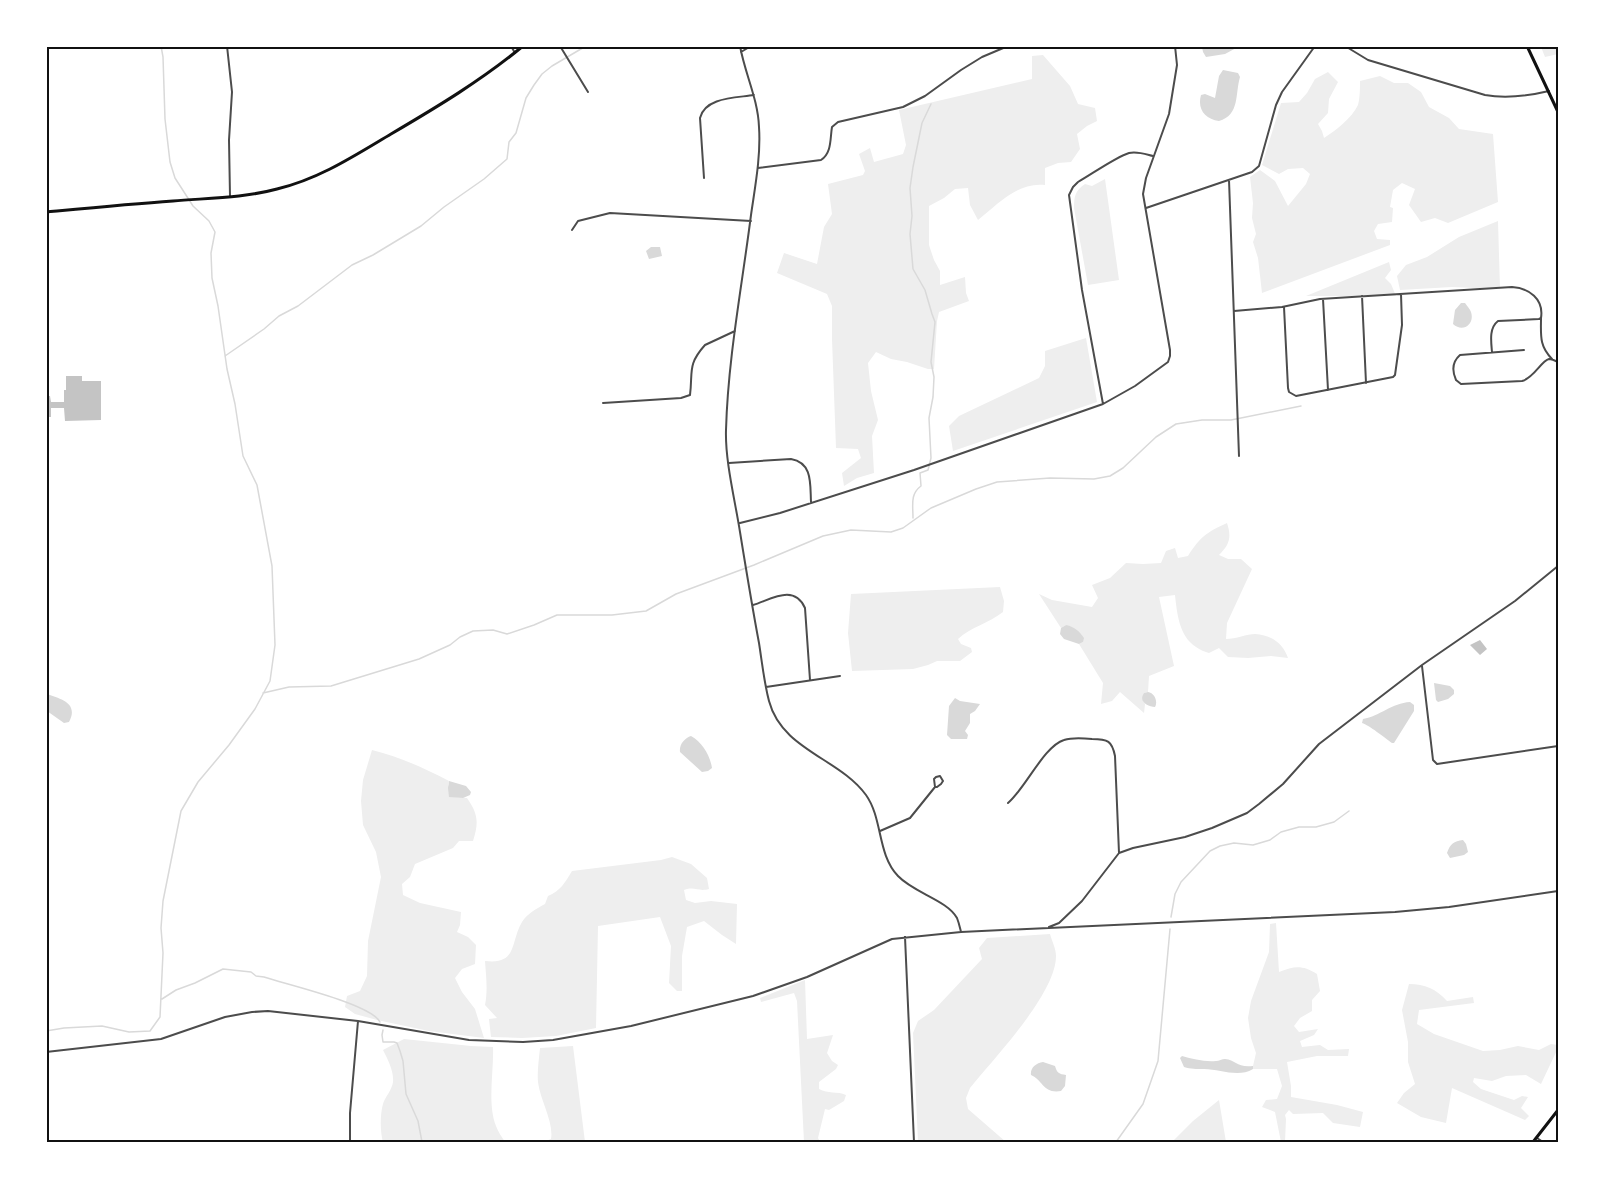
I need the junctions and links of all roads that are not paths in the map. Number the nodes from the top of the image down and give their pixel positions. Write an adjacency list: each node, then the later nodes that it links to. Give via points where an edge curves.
1 (227, 46): 22 (street, via 231,92)
2 (511, 46): 13 (street)
3 (524, 46): 13 (main road)
4 (560, 46): 15 (street)
5 (740, 46): 12 (street)
6 (751, 46): 12 (street)
7 (1008, 46): 19 (street, via 982,57 914,102 838,122 832,127 829,153 820,161)
8 (1175, 46): 18 (street, via 1177,65 1169,114)
9 (1315, 46): 21 (street, via 1282,92 1259,165 1252,172)
10 (1345, 46): 14 (street, via 1375,62 1485,95 1511,97)
11 (1527, 46): 14 (main road)
12 (741, 52): 16 (street)
13 (515, 53): 22 (main road, via 451,98 317,176 274,190)
14 (1549, 91): 17 (main road)
15 (588, 92)
16 (754, 95): 19 (street, via 760,131); 20 (street, via 705,108 700,118)
17 (1558, 112)
18 (1153, 156): 23 (street, via 1143,194); 41 (street, via 1130,153 1078,182 1070,195)
19 (757, 168): 25 (street)
20 (704, 178)
21 (1228, 180): 23 (street); 31 (street)
22 (230, 196): 24 (main road)
23 (1145, 209): 41 (street, via 1170,356 1162,367)
24 (46, 212)
25 (751, 221): 26 (street, via 610,213 578,221); 33 (street)
26 (572, 230)
27 (1401, 294): 28 (street); 32 (street, via 1521,288 1541,305); 38 (street, via 1402,325 1395,375)
28 (1362, 296): 29 (street); 38 (street)
29 (1323, 299): 30 (street); 39 (street)
30 (1284, 307): 31 (street); 39 (street, via 1289,392 1296,396)
31 (1234, 311): 42 (street)
32 (1541, 318): 35 (street, via 1498,321 1492,329); 36 (street, via 1541,344)
33 (735, 331): 40 (street, via 701,349 691,367 690,395); 43 (street, via 725,433)
34 (1524, 350): 35 (street)
35 (1492, 352): 36 (street, via 1460,356 1454,362 1456,380 1461,384 1522,381)
36 (1552, 359): 37 (street)
37 (1558, 362)
38 (1366, 383): 39 (street)
39 (1328, 390)
40 (603, 404)
41 (1103, 404): 44 (street)
42 (1239, 456)
43 (729, 463): 44 (street, via 798,460 809,475); 45 (street)
44 (811, 502): 45 (street)
45 (739, 524): 47 (street)
46 (1558, 566): 48 (street)
47 (752, 606): 50 (street, via 788,594 801,600 805,608); 51 (street)
48 (1422, 665): 52 (street, via 1433,760 1437,764); 56 (street, via 1319,744 1283,784 1247,813 1197,833)
49 (840, 676): 50 (street)
50 (810, 680): 51 (street)
51 (766, 687): 55 (street, via 775,715 788,734 846,774 867,795)
52 (1558, 746)
53 (935, 787): 55 (street, via 910,818)
54 (1008, 803): 56 (street, via 1061,741 1108,741 1115,756)
55 (880, 831): 59 (street, via 892,869 909,886 950,910)
56 (1119, 854): 58 (street, via 1082,901)
57 (1558, 891): 58 (street, via 1393,912)
58 (1046, 929): 59 (street)
59 (961, 932): 60 (street)
60 (905, 937): 61 (street, via 753,996 631,1026 553,1040 469,1040); 66 (street)
61 (358, 1022): 62 (street, via 284,1012 252,1012 161,1039); 65 (street)
62 (46, 1052)
63 (1558, 1110): 64 (main road)
64 (1537, 1138): 67 (main road); 68 (street)
65 (350, 1143)
66 (914, 1143)
67 (1533, 1143)
68 (1543, 1143)

